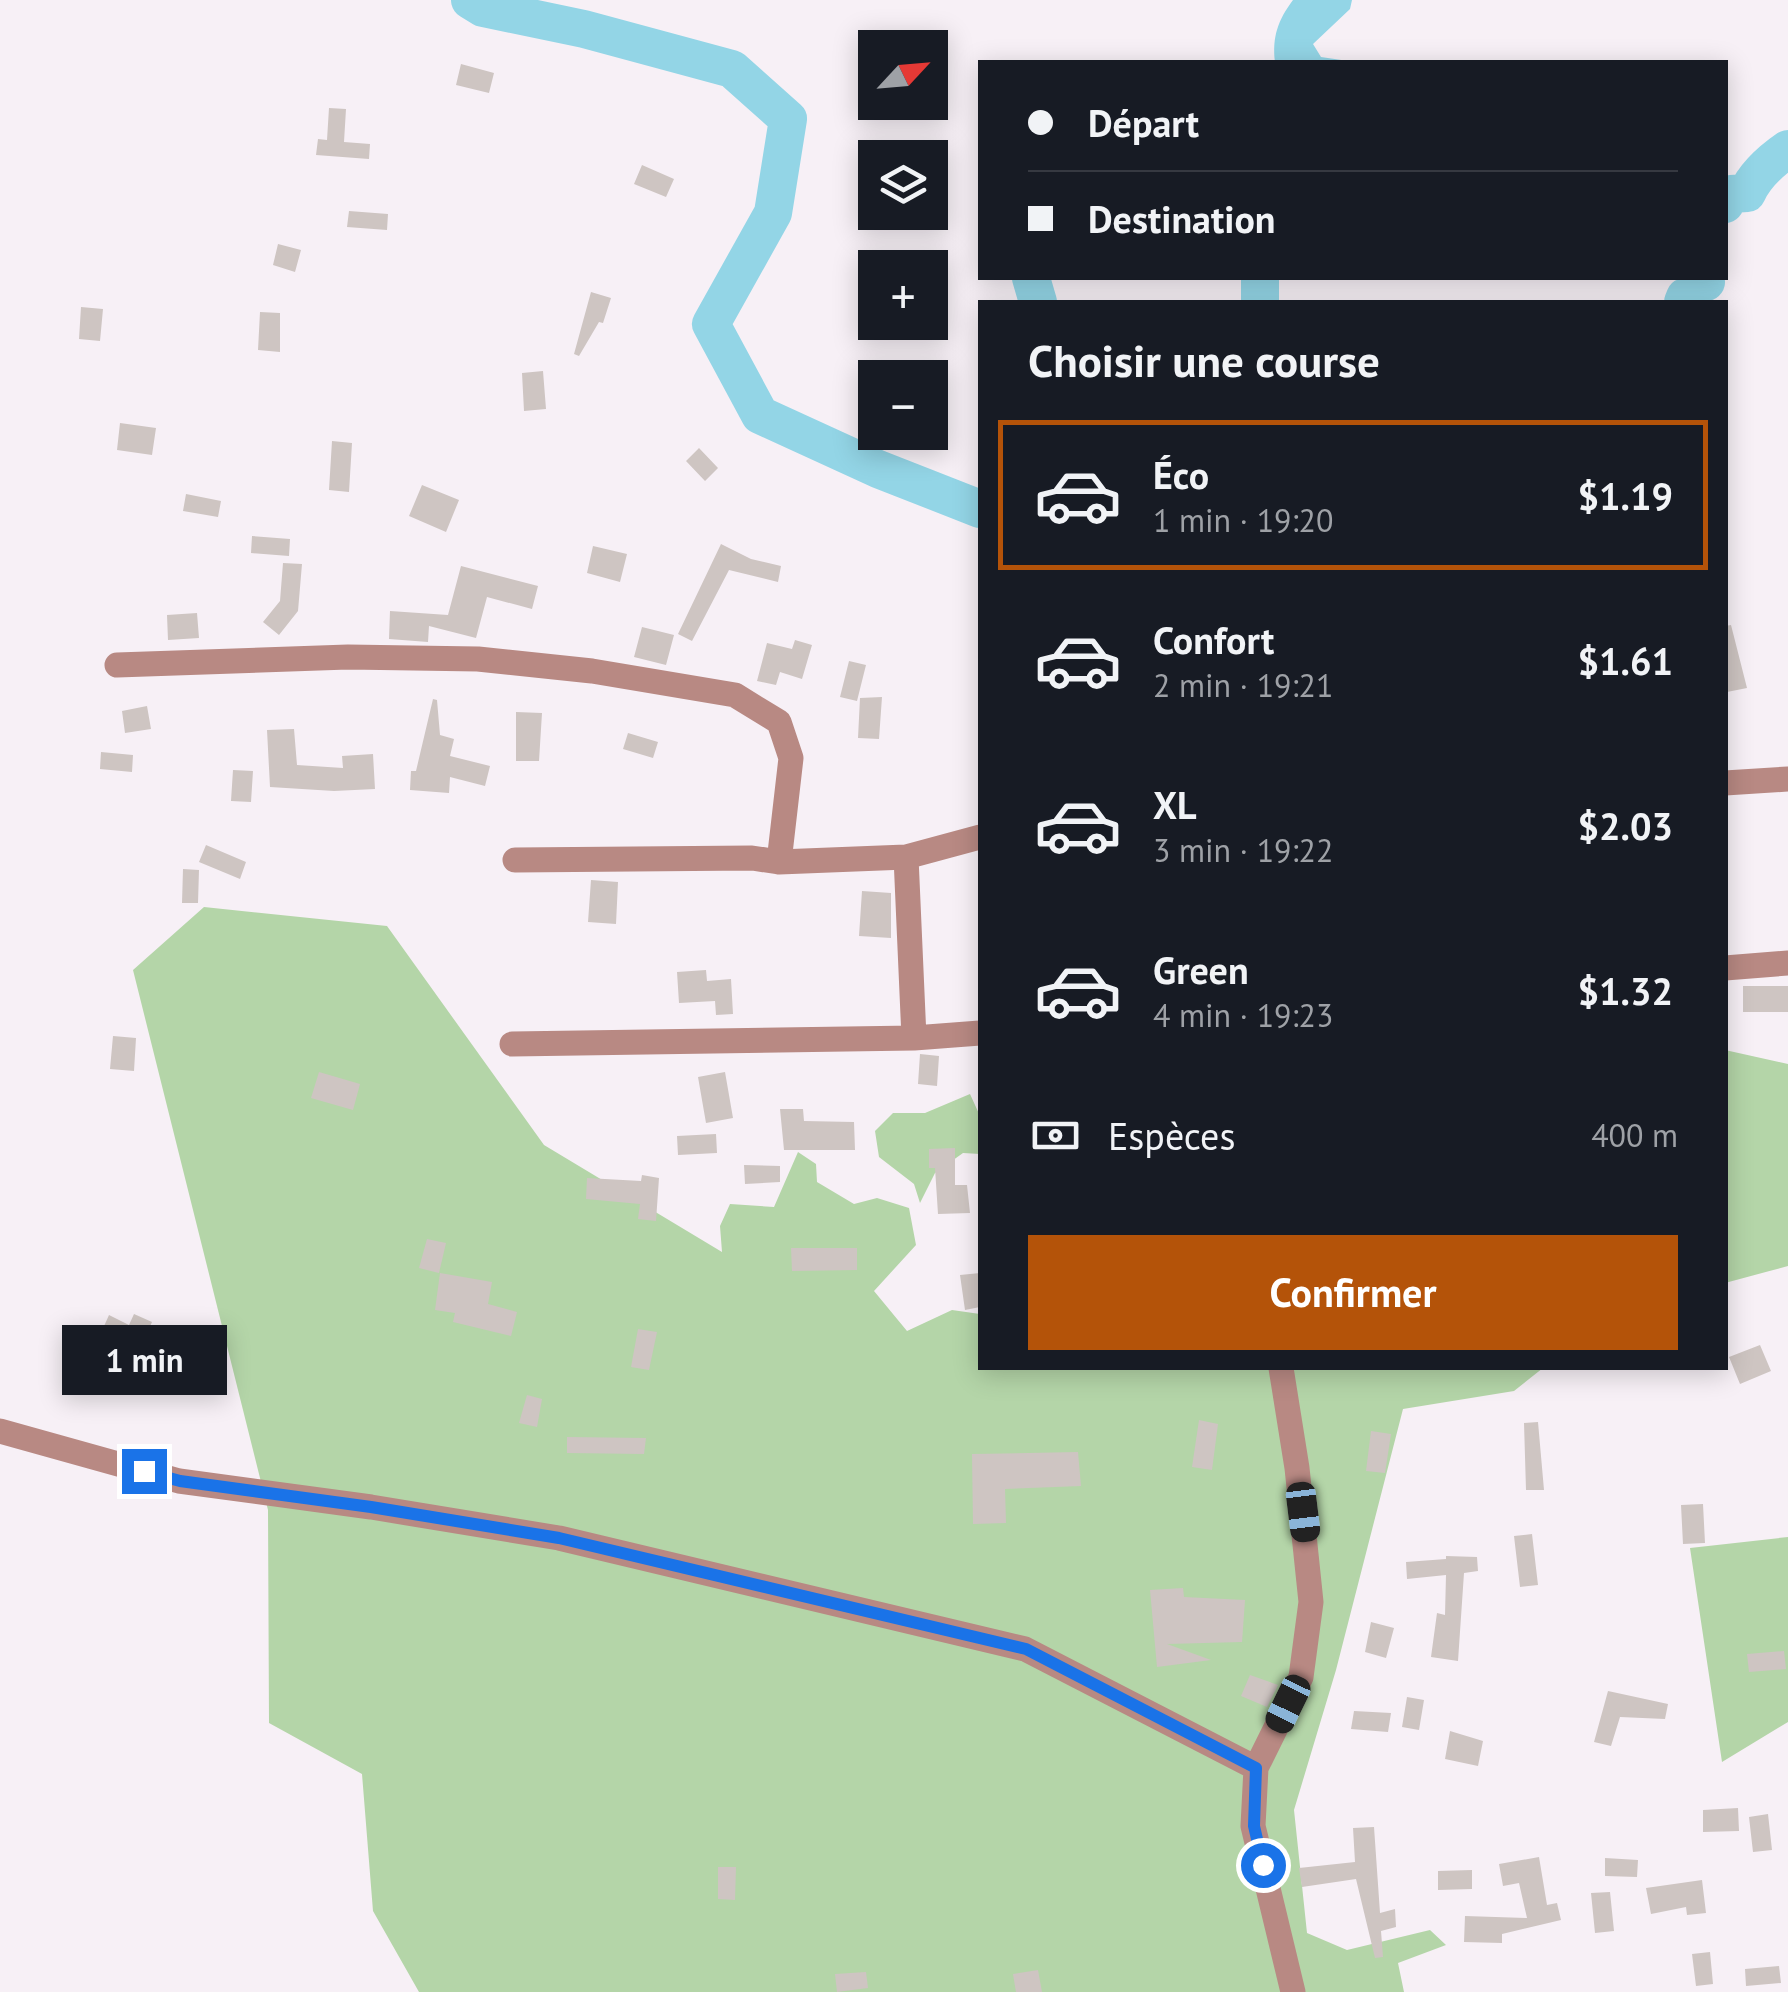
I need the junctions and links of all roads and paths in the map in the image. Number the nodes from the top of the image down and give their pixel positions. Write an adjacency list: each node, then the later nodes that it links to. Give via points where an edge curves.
1 (117, 664): 7 (street, via 478,660 735,695 784,728 792,764)
2 (1788, 779): 3 (street)
3 (1728, 783)
4 (978, 838): 5 (street)
5 (906, 857): 7 (street); 11 (street)
6 (515, 860): 7 (street)
7 (779, 862)
8 (1788, 963): 9 (street)
9 (1728, 968)
10 (978, 1032): 11 (street)
11 (914, 1038): 12 (street)
12 (512, 1044)
13 (1281, 1370): 15 (street, via 1311,1602 1301,1677)
14 (0, 1431): 15 (street, via 180,1481 559,1538 1026,1649)
15 (1256, 1768): 16 (street, via 1254,1826)
16 (1293, 1992)

